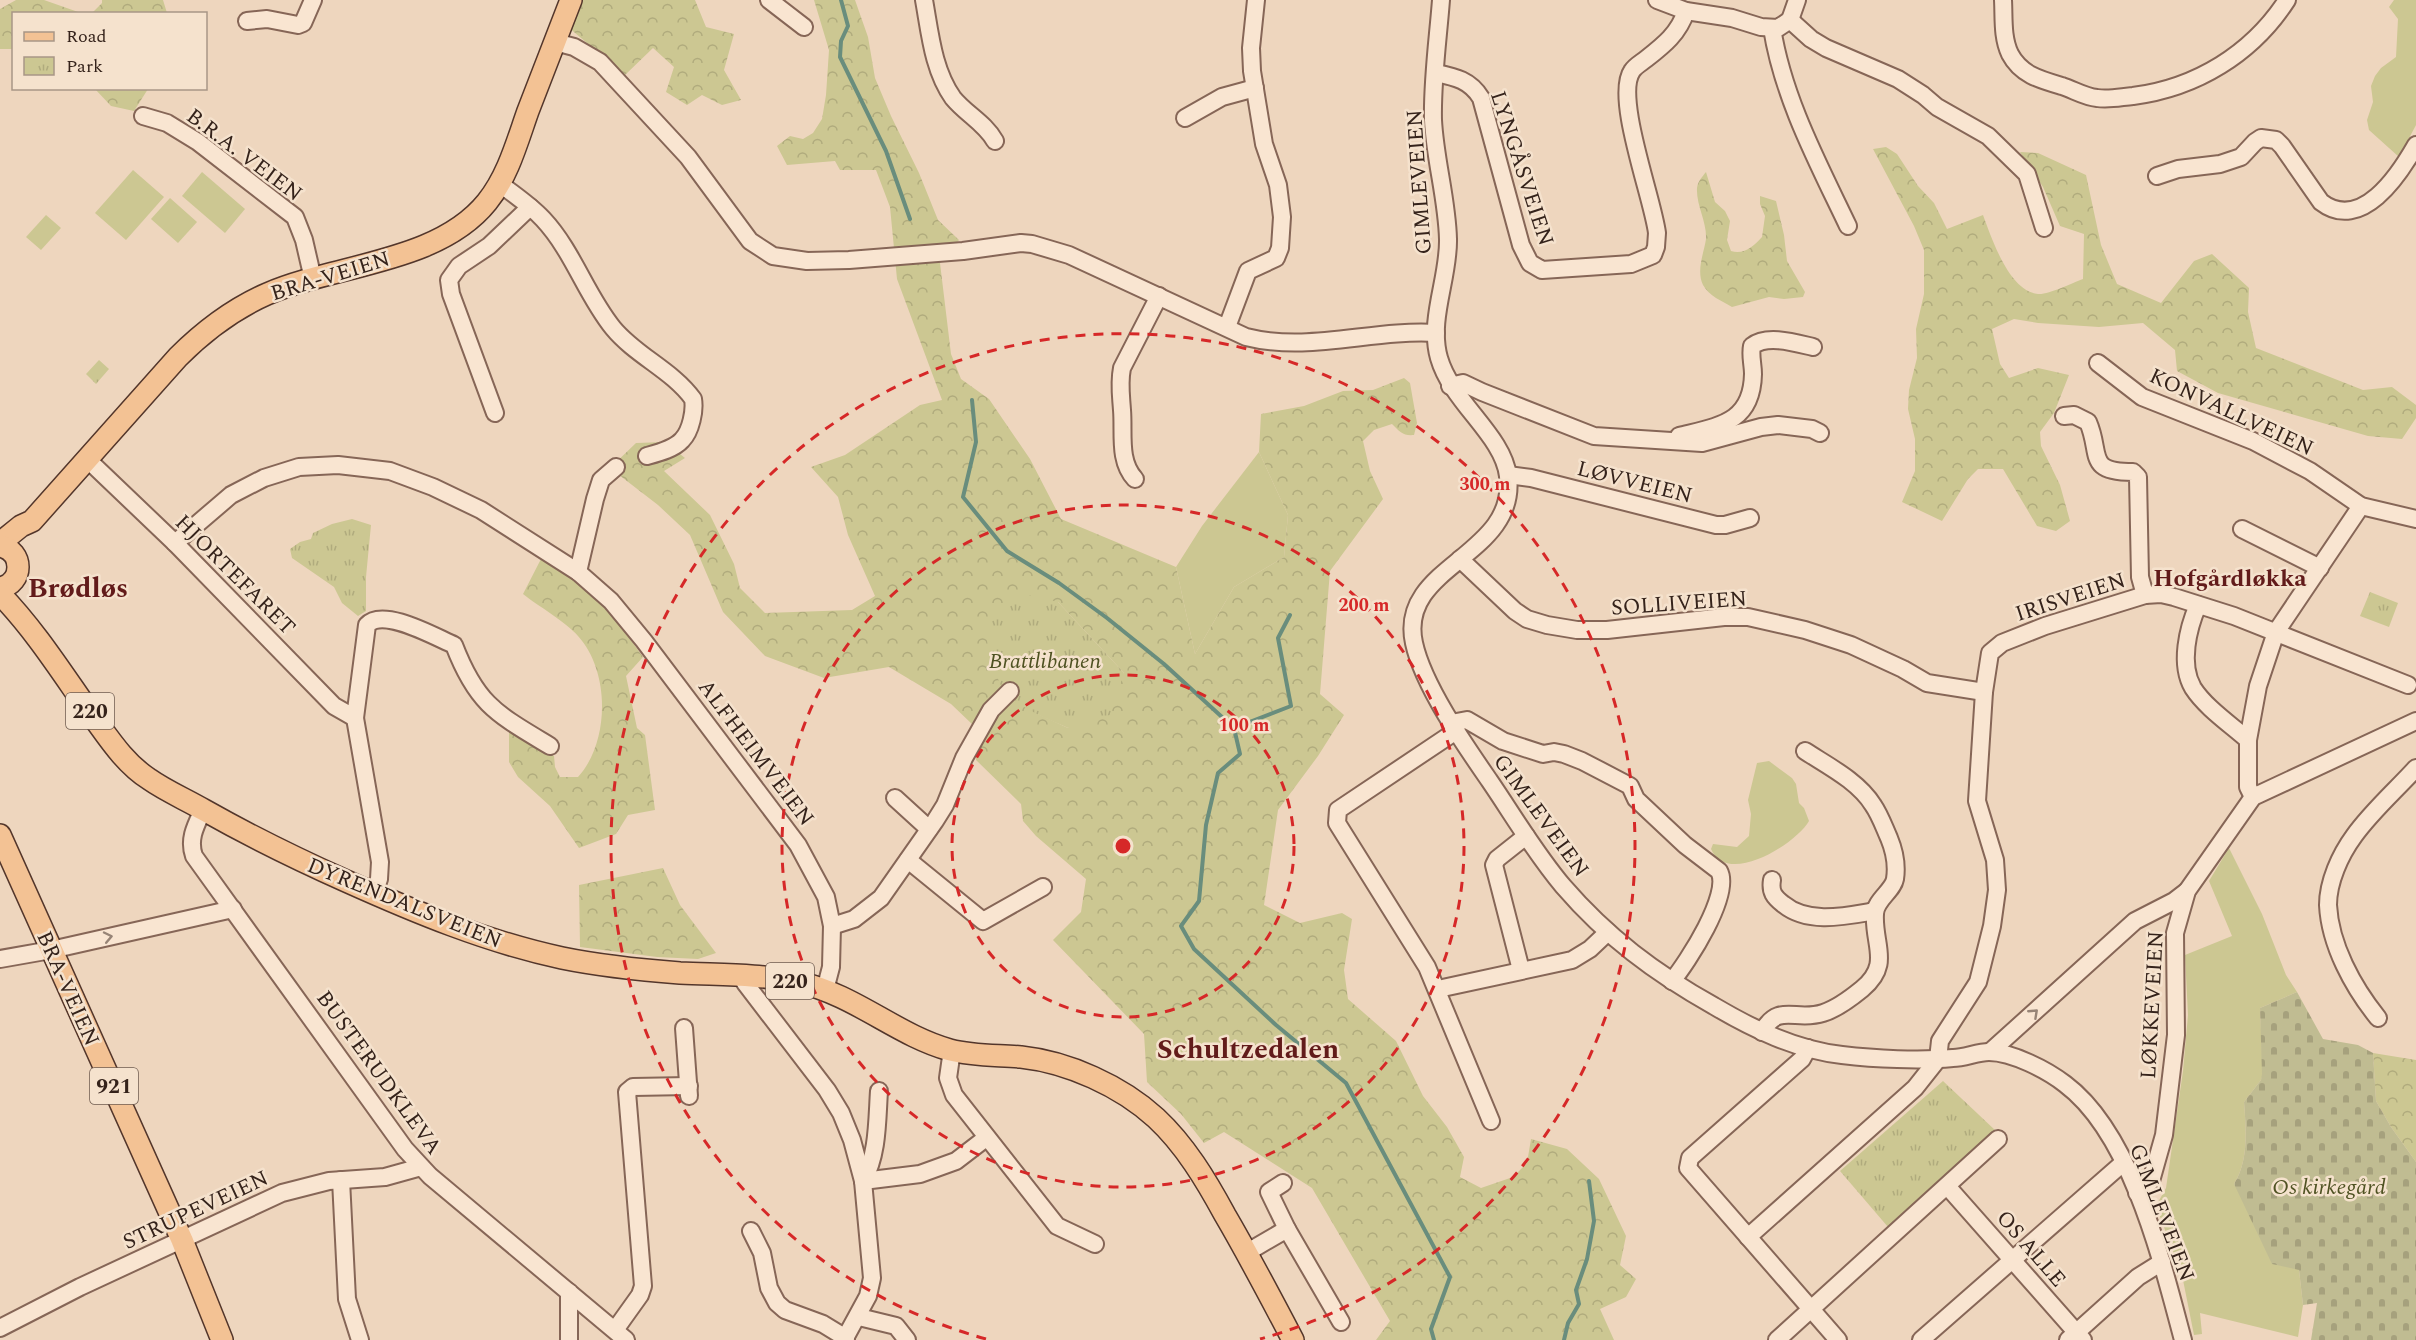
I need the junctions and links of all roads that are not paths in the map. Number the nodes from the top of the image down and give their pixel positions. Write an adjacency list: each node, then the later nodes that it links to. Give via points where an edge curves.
1 (313, 0): 13 (street, via 303,23 298,25 267,19)
2 (570, 0): 16 (main road, BRA-VEIEN)
3 (769, 0): 14 (street)
4 (924, 0): 21 (street, via 937,67 944,82 954,99)
5 (1256, 0): 18 (street, via 1251,48)
6 (1441, 0): 17 (street, GIMLEVEIEN)
7 (1657, 0): 11 (street)
8 (1797, 0): 12 (street)
9 (2003, 0): 10 (street, via 2005,40 2022,69 2034,78 2107,99 2164,91 2207,73 2244,49)
10 (2287, 0)
11 (1686, 10): 15 (street); 17 (street, LYNGÅSVEIEN, via 1668,42 1633,69 1628,79 1632,128 1657,233 1653,255 1631,264 1542,270 1530,263 1521,245 1481,98 1470,84)
12 (1791, 20): 15 (street); 27 (street, via 1826,48 1898,79 1937,107 1988,135 2027,174)
13 (247, 21)
14 (804, 27)
15 (1772, 28): 26 (street, via 1776,56 1806,140)
16 (555, 42): 24 (main road, BRA-VEIEN); 29 (street, via 574,47 600,62 688,157 750,241 773,256 807,261 849,260 1021,243 1068,255)
17 (1436, 73): 31 (street, GIMLEVEIEN, via 1434,125 1448,239)
18 (1255, 88): 20 (street, via 1222,97); 30 (street, via 1264,144 1278,185 1280,248 1271,262 1248,271)
19 (143, 116): 28 (street, B.R.A. VEIEN, via 167,123 198,142 295,217)
20 (1185, 118)
21 (995, 141)
22 (2416, 145): 23 (street, via 2386,190 2372,201 2342,211 2321,202 2282,146 2268,137 2255,142 2241,157)
23 (2157, 176)
24 (500, 184): 25 (street); 28 (main road, BRA-VEIEN, via 474,216 448,235 411,251)
25 (530, 207): 35 (street, via 489,246 459,266 449,280); 39 (street, via 554,233 614,328 693,399 693,415 683,440)
26 (1848, 226)
27 (2044, 228)
28 (313, 279): 40 (main road, BRA-VEIEN, via 268,293 196,339)
29 (1159, 296): 30 (street); 43 (street, via 1119,380 1124,452)
30 (1227, 327): 31 (street, via 1258,340 1294,343)
31 (1436, 333): 34 (street, GIMLEVEIEN, via 1440,360)
32 (1813, 347): 38 (street, via 1758,341 1752,346 1749,402 1739,415)
33 (2098, 363): 44 (street, KONVALLVEIEN, via 2142,397 2253,441 2310,471)
34 (1450, 386): 38 (street, via 1463,382 1594,435); 42 (street, GIMLEVEIEN, via 1500,452)
35 (495, 413)
36 (2064, 416): 56 (street, via 2074,415 2088,422 2094,450 2109,471 2133,472 2138,477 2140,577)
37 (1820, 433): 38 (street, via 1778,425 1702,443)
38 (1667, 441)
39 (647, 456)
40 (86, 458): 47 (main road, BRA-VEIEN); 49 (street, HJORTEFARET)
41 (616, 467): 53 (street, via 601,480 594,499)
42 (1508, 475): 45 (street, LØVVEIEN, via 1716,525); 51 (street, GIMLEVEIEN, via 1504,510 1495,528)
43 (1135, 479)
44 (2361, 507): 46 (street, KONVALLVEIEN); 52 (street)
45 (1750, 518)
46 (2416, 519)
47 (32, 521): 50 (main road, BRA-VEIEN); 54 (main road, BRA-VEIEN, via 31,534)
48 (2242, 529): 52 (street)
49 (175, 543): 53 (street, ALFHEIMVEIEN, via 231,495 264,478 299,467 338,465 390,471 434,487 481,510); 63 (street, HJORTEFARET, via 334,706)
50 (0, 544): 54 (main road, via 14,553)
51 (1461, 559): 62 (street, SOLLIVEIEN, via 1515,611 1547,625 1607,630 1748,617 1851,645 1927,683); 65 (street, GIMLEVEIEN, via 1429,586 1412,622 1414,645)
52 (2320, 568): 59 (street)
53 (578, 572): 83 (street, ALFHEIMVEIEN, via 644,641 798,845 826,897)
54 (12, 575): 58 (main road, 220, via 25,606)
55 (0, 594): 58 (main road, 220)
56 (2145, 595): 57 (street, IRISVEIEN, via 2166,595); 62 (street, IRISVEIEN, via 2002,643 1990,653)
57 (2198, 604): 59 (street, IRISVEIEN); 66 (street, via 2191,624 2186,665 2192,687)
58 (25, 620): 72 (main road, DYRENDALSVEIEN / 220, via 120,752 167,791)
59 (2276, 632): 60 (street, IRISVEIEN); 66 (street, via 2258,686)
60 (2408, 685)
61 (1010, 691): 73 (street, via 991,710 964,758 945,805)
62 (1984, 692): 98 (street, IRISVEIEN, via 1977,801 1995,860 1997,890 1978,982 1940,1041)
63 (355, 718): 67 (street, via 367,625 376,620 394,620 454,645 463,670 482,700 504,719); 80 (street, via 380,862 380,879)
64 (2416, 721): 70 (street, LØKKEVEIEN)
65 (1453, 727): 75 (street, GIMLEVEIEN); 89 (street, via 1467,720 1503,741 1543,754 1564,754 1630,786 1636,799 1719,871 1723,877 1721,886 1705,930); 90 (street, via 1338,810 1337,816 1337,823)
66 (2248, 740): 70 (street, via 2248,787)
67 (550, 746)
68 (1805, 751): 82 (street, via 1864,794 1884,825 1895,864 1895,881)
69 (2416, 768): 92 (street, via 2354,835 2342,856 2328,905 2343,963 2364,1002)
70 (2253, 797): 79 (street, LØKKEVEIEN)
71 (895, 798): 73 (street)
72 (203, 810): 80 (main road, DYRENDALSVEIEN / 220, via 256,840); 81 (street, BUSTERUDKLEVA, via 191,846 194,856)
73 (929, 829): 76 (street)
74 (0, 835): 85 (main road, BRA-VEIEN / 921)
75 (1526, 836): 84 (street, GIMLEVEIEN, via 1561,884); 87 (street, via 1494,865)
76 (908, 860): 78 (street, via 983,921); 83 (street, via 881,898 854,919)
77 (1772, 880): 82 (street, via 1775,897 1802,914 1834,917)
78 (1043, 887)
79 (2187, 891): 97 (street, one-way to 79, via 2135,921); 109 (street, LØKKEVEIEN, via 2175,933 2175,1035 2164,1136 2151,1181)
80 (374, 893): 88 (main road, DYRENDALSVEIEN / 220, via 444,922 560,957 619,967)
81 (233, 909): 85 (street, one-way to 81); 104 (street, BUSTERUDKLEVA)
82 (1875, 911): 94 (street, via 1881,952 1879,968 1870,982 1825,1013 1804,1017 1782,1014 1772,1018)
83 (832, 926): 91 (street, ALFHEIMVEIEN, via 831,967)
84 (1608, 932): 87 (street, via 1572,960); 89 (street, GIMLEVEIEN)
85 (51, 950): 86 (street); 113 (main road, BRA-VEIEN / 921)
86 (0, 959)
87 (1521, 970): 90 (street)
88 (745, 975): 91 (main road, DYRENDALSVEIEN / 220); 106 (street, via 745,983 841,1113)
89 (1672, 981): 94 (street, GIMLEVEIEN)
90 (1438, 989): 100 (street)
91 (825, 990): 96 (main road, DYRENDALSVEIEN / 220, via 868,1009 919,1039)
92 (2378, 1018)
93 (684, 1028): 123 (street, via 689,1092 633,1087 627,1092 643,1276 640,1294)
94 (1762, 1032): 95 (street, GIMLEVEIEN)
95 (1808, 1048): 98 (street, GIMLEVEIEN, via 1841,1055); 112 (street, via 1802,1059 1690,1158 1688,1168)
96 (952, 1050): 101 (street, via 948,1078 954,1095); 115 (main road, DYRENDALSVEIEN / 220, via 1057,1063 1133,1100 1180,1144 1204,1177)
97 (1990, 1052): 98 (street, GIMLEVEIEN); 103 (street, GIMLEVEIEN, via 2035,1066 2065,1084 2099,1119)
98 (1938, 1059): 112 (street, via 1915,1088)
99 (879, 1092): 106 (street, via 870,1169)
100 (1491, 1121)
101 (987, 1138): 106 (street, via 956,1161 920,1174); 114 (street, via 1057,1226)
102 (1998, 1139): 108 (street)
103 (2123, 1163): 109 (street, GIMLEVEIEN); 116 (street)
104 (421, 1167): 105 (street, STRUPEVEIEN, via 385,1177); 118 (street, BUSTERUDKLEVA)
105 (341, 1180): 113 (street, STRUPEVEIEN, via 282,1193); 127 (street, via 347,1299)
106 (864, 1181): 120 (street, via 872,1278)
107 (1283, 1183): 110 (street, via 1269,1192)
108 (1947, 1186): 116 (street, OS ALLE); 119 (street)
109 (2137, 1193): 117 (street, GIMLEVEIEN)
110 (1287, 1229): 115 (street); 121 (street)
111 (751, 1231): 125 (street, via 777,1303)
112 (1748, 1238): 119 (street)
113 (182, 1240): 122 (street, STRUPEVEIEN); 126 (main road, BRA-VEIEN / 921)
114 (1095, 1244)
115 (1246, 1253): 130 (main road, DYRENDALSVEIEN / 220)
116 (2013, 1259): 124 (street, OS ALLE); 133 (street)
117 (2162, 1262): 124 (street, via 2138,1277); 134 (street, GIMLEVEIEN)
118 (569, 1292): 123 (street, BUSTERUDKLEVA); 128 (street)
119 (1811, 1309): 131 (street); 132 (street)
120 (859, 1317): 125 (street); 129 (street, via 896,1326)
121 (1341, 1322)
122 (0, 1328)
123 (620, 1335)
124 (2076, 1337)
125 (845, 1339)
126 (222, 1340)
127 (360, 1340)
128 (569, 1340)
129 (908, 1340)
130 (1293, 1340)
131 (1777, 1340)
132 (1838, 1340)
133 (1921, 1340)
134 (2183, 1340)

